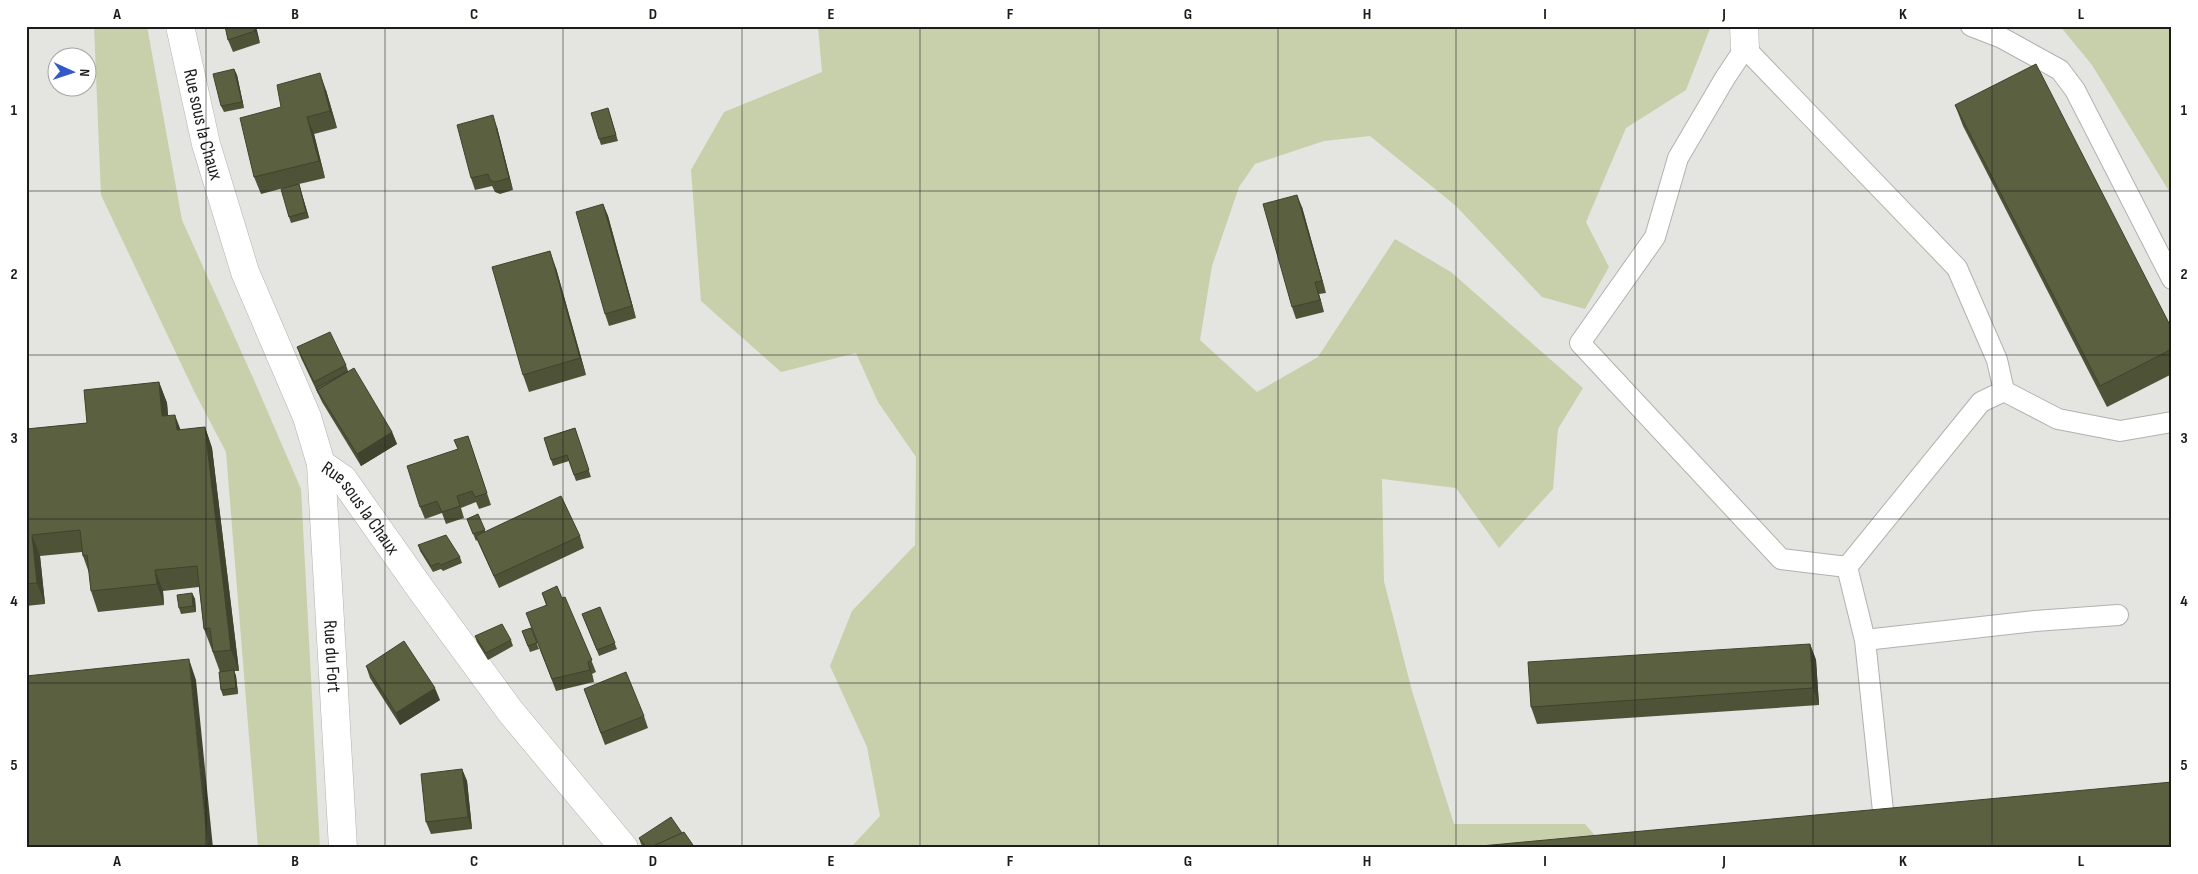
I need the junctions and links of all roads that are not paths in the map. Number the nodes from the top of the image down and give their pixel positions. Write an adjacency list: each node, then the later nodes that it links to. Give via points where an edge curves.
1 (180, 26): 7 (street, Rue sous la Chaux, via 206,144 245,272 307,417)
2 (1971, 26): 4 (lane, via 2002,38 2060,70 2075,90)
3 (1745, 37): 5 (lane, via 1957,268 1997,360); 8 (lane, via 1678,158 1655,237 1580,343 1781,559)
4 (2172, 279)
5 (2004, 391): 6 (lane, via 2058,419 2120,431); 8 (lane, via 1981,402)
6 (2172, 422)
7 (321, 464): 12 (street, Rue du Fort); 13 (street, Rue sous la Chaux, via 343,478 510,711)
8 (1847, 567): 10 (lane)
9 (2118, 615): 10 (lane)
10 (1865, 640): 11 (lane)
11 (1885, 830)
12 (343, 848)
13 (624, 848)

